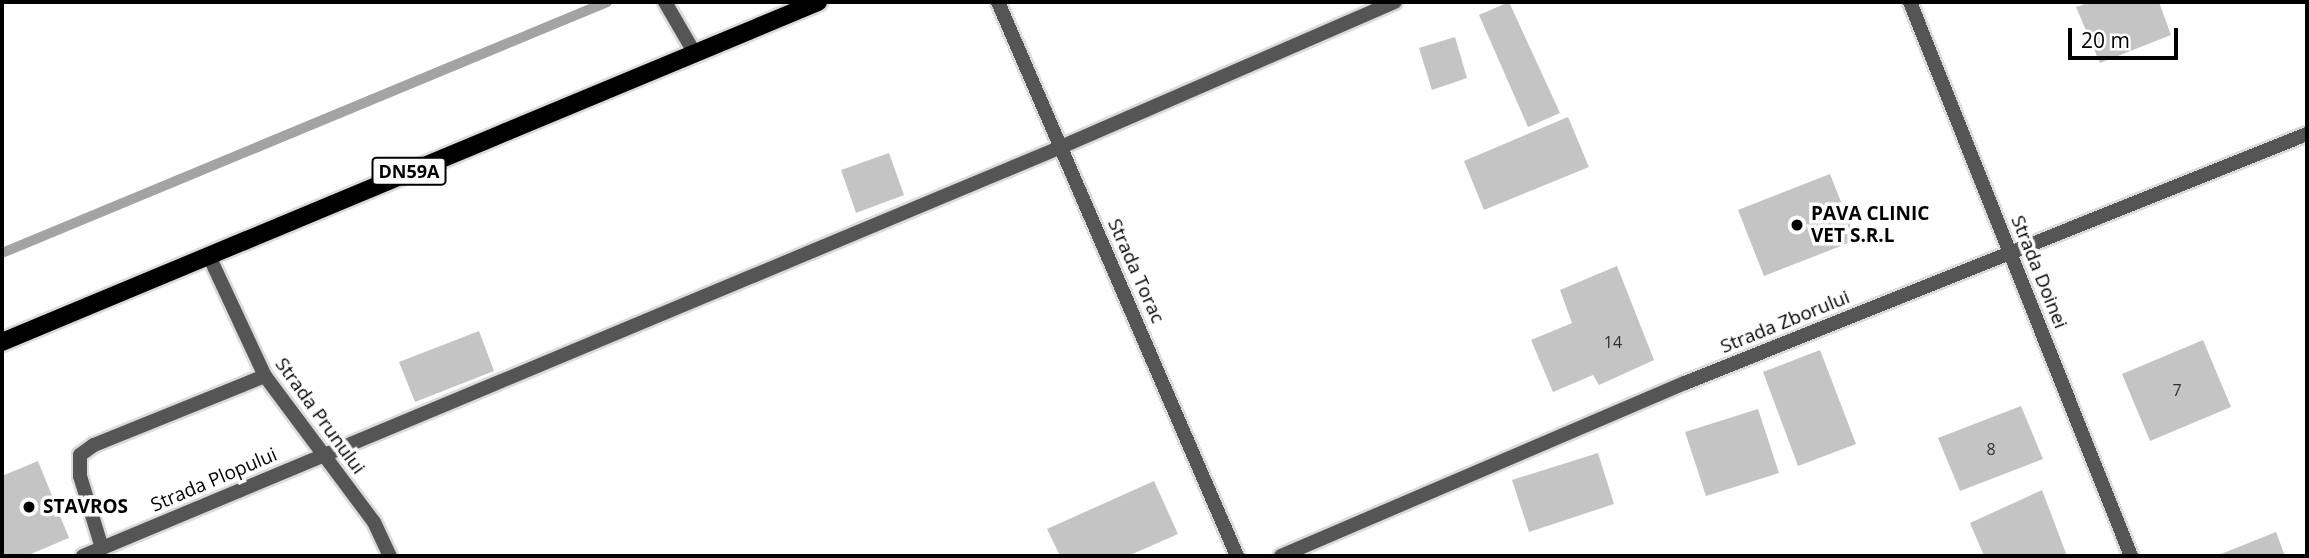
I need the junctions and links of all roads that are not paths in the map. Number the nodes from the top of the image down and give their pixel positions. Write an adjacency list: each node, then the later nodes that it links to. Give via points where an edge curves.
1 (665, 2): 6 (street)
2 (818, 2): 6 (main road, DN59A)
3 (998, 2): 8 (street, Strada Torac)
4 (1395, 2): 8 (street, Strada Plopului)
5 (1910, 2): 9 (street, Strada Doinei)
6 (694, 52): 10 (main road, DN59A)
7 (2307, 134): 9 (street, Strada Zborului)
8 (1061, 147): 13 (street, Strada Plopului); 17 (street, Strada Torac)
9 (2010, 251): 18 (street, Strada Zborului, via 1685,383); 19 (street, Strada Doinei)
10 (209, 256): 11 (main road, DN59A); 12 (street, Strada Prunului)
11 (2, 342)
12 (265, 376): 13 (street, Strada Prunului); 14 (street, via 94,445 80,455 80,476)
13 (322, 455): 14 (street, Strada Plopului); 16 (street, Strada Prunului, via 373,522)
14 (102, 548): 15 (street, Strada Plopului)
15 (83, 556)
16 (390, 556)
17 (1237, 556)
18 (1281, 556)
19 (2131, 556)

